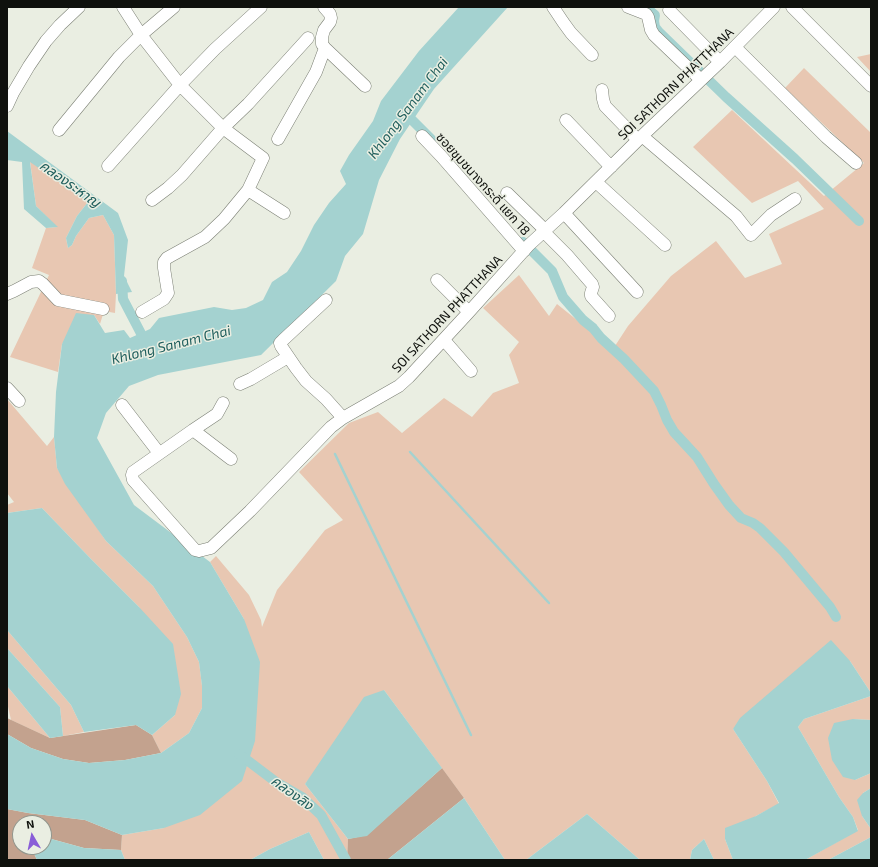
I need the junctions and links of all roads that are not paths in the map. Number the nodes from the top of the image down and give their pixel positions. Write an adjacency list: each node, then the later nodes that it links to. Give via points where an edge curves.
1 (79, 7): 22 (street, via 46,41)
2 (123, 7): 11 (street)
3 (174, 7): 11 (street)
4 (261, 7): 18 (street)
5 (324, 7): 14 (street, via 331,18 322,37)
6 (553, 7): 15 (street, via 571,33)
7 (628, 7): 17 (street, via 646,14 654,36)
8 (792, 7): 20 (street)
9 (770, 8): 13 (street, SOI SATHORN PHATTHANA)
10 (669, 10): 16 (street)
11 (140, 35): 18 (street); 25 (street)
12 (308, 38): 24 (street)
13 (735, 47): 16 (street, SOI SATHORN PHATTHANA); 29 (street)
14 (325, 48): 19 (street); 28 (street, via 316,72)
15 (592, 55)
16 (720, 62): 17 (street, SOI SATHORN PHATTHANA)
17 (704, 78): 27 (street, SOI SATHORN PHATTHANA)
18 (180, 85): 24 (street); 30 (street)
19 (365, 86)
20 (871, 86)
21 (602, 90): 27 (street, via 605,106)
22 (7, 106)
23 (566, 120): 31 (street)
24 (224, 128): 33 (street, via 263,158); 36 (street, via 182,175)
25 (60, 130)
26 (422, 136): 41 (street, ซอยชุมชนางกระดี่ แยก 18)
27 (640, 138): 31 (street, SOI SATHORN PHATTHANA); 35 (street, via 736,216 751,235 771,215)
28 (278, 139)
29 (856, 163)
30 (108, 166)
31 (611, 167): 32 (street, SOI SATHORN PHATTHANA)
32 (596, 182): 37 (street, SOI SATHORN PHATTHANA); 40 (street)
33 (248, 190): 38 (street); 47 (street, via 224,219 205,236 167,258 164,262 168,293 164,299)
34 (507, 193): 39 (street)
35 (795, 199)
36 (152, 200)
37 (564, 213): 39 (street, SOI SATHORN PHATTHANA); 43 (street)
38 (284, 214)
39 (544, 231): 41 (street, SOI SATHORN PHATTHANA); 49 (street, via 592,284 591,296)
40 (665, 245)
41 (526, 248): 48 (street, SOI SATHORN PHATTHANA)
42 (437, 280): 48 (street)
43 (637, 292)
44 (7, 294): 46 (street, via 31,282 39,281 58,300)
45 (326, 300): 51 (street, via 280,343)
46 (103, 309)
47 (142, 312)
48 (469, 312): 50 (street, SOI SATHORN PHATTHANA)
49 (609, 316)
50 (444, 340): 52 (street); 58 (street, SOI SATHORN PHATTHANA, via 399,386)
51 (288, 357): 53 (street); 58 (street, via 306,381)
52 (471, 372)
53 (240, 384)
54 (7, 388): 55 (street)
55 (19, 401)
56 (222, 403): 59 (street, SOI SATHORN PHATTHANA, via 217,414)
57 (122, 405): 60 (street)
58 (342, 418): 60 (street, SOI SATHORN PHATTHANA, via 211,548 199,551 194,550 133,480 133,472)
59 (193, 430): 60 (street, SOI SATHORN PHATTHANA); 61 (street)
60 (159, 453)
61 (231, 459)

